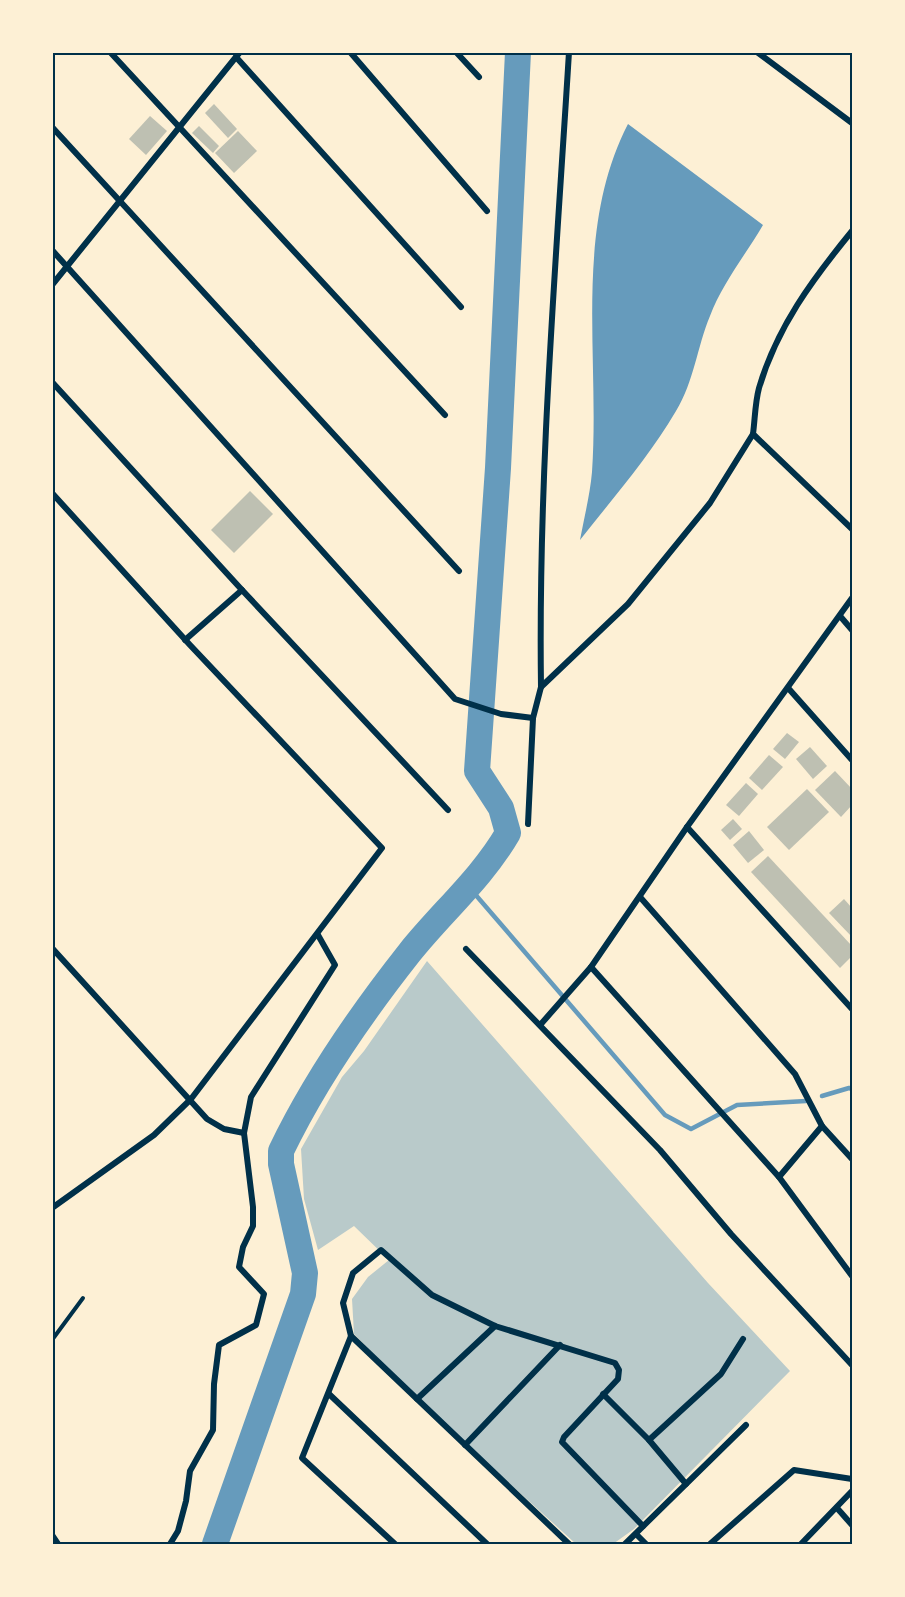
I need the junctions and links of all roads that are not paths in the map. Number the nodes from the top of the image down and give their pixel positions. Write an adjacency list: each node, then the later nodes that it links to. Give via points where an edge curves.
1 (110, 52): 10 (street)
2 (350, 52): 12 (street)
3 (456, 52): 7 (street)
4 (570, 52): 29 (street, via 546,440 540,588)
5 (757, 52): 8 (street)
6 (238, 55): 10 (street); 17 (street)
7 (479, 77)
8 (852, 123)
9 (52, 127): 11 (street)
10 (182, 128): 11 (street); 19 (street)
11 (122, 200): 15 (street); 23 (street)
12 (487, 211)
13 (852, 231): 20 (street, via 805,292 779,334 759,390)
14 (52, 250): 15 (street)
15 (68, 266): 16 (street); 31 (street, via 455,699 468,706)
16 (52, 285)
17 (461, 307)
18 (52, 382): 24 (street)
19 (445, 415)
20 (753, 434): 22 (street); 29 (street, via 710,503 628,604)
21 (52, 493): 28 (street)
22 (852, 529)
23 (459, 571)
24 (242, 590): 28 (street); 33 (street)
25 (852, 598): 26 (street)
26 (840, 616): 27 (street); 30 (street)
27 (852, 630)
28 (185, 640): 37 (street, via 382,848)
29 (541, 687): 31 (street)
30 (789, 689): 32 (street); 35 (street)
31 (532, 718): 34 (street)
32 (852, 760)
33 (448, 810)
34 (528, 824)
35 (687, 827): 36 (street); 41 (street)
36 (640, 897): 40 (street); 44 (street, via 795,1074)
37 (318, 935): 43 (street); 45 (street, via 335,964 251,1097)
38 (52, 948): 43 (street)
39 (466, 949): 42 (street)
40 (591, 967): 42 (street); 47 (street)
41 (852, 1009)
42 (541, 1024): 56 (street, via 660,1150)
43 (191, 1099): 45 (street, via 207,1119); 48 (street, via 154,1135)
44 (822, 1126): 46 (street); 47 (street)
45 (244, 1133): 72 (street, via 253,1226 239,1267 264,1294 256,1325 219,1345 213,1430 190,1471 186,1501)
46 (852, 1159)
47 (779, 1177): 49 (street)
48 (52, 1208)
49 (852, 1276)
50 (83, 1298): 54 (lane)
51 (495, 1326): 52 (street, via 432,1295 381,1250 353,1273 343,1303); 55 (street); 59 (street)
52 (351, 1336): 57 (street); 59 (street)
53 (743, 1339): 61 (street, via 721,1374)
54 (52, 1340)
55 (560, 1346): 58 (street, via 615,1364 620,1370 618,1379); 62 (street)
56 (852, 1365)
57 (329, 1394): 73 (street, via 302,1458); 74 (street)
58 (603, 1394): 61 (street); 68 (street, via 562,1442)
59 (417, 1399): 62 (street)
60 (747, 1425): 64 (street)
61 (649, 1440): 64 (street)
62 (465, 1445): 75 (street)
63 (852, 1479): 78 (street, via 794,1470)
64 (686, 1484): 68 (street)
65 (852, 1491): 66 (street)
66 (837, 1508): 67 (street); 79 (street)
67 (852, 1525)
68 (643, 1526): 69 (street)
69 (636, 1534): 76 (street); 77 (street)
70 (52, 1535): 71 (street)
71 (58, 1545)
72 (170, 1545)
73 (395, 1545)
74 (487, 1545)
75 (569, 1545)
76 (625, 1545)
77 (646, 1545)
78 (711, 1545)
79 (801, 1545)

